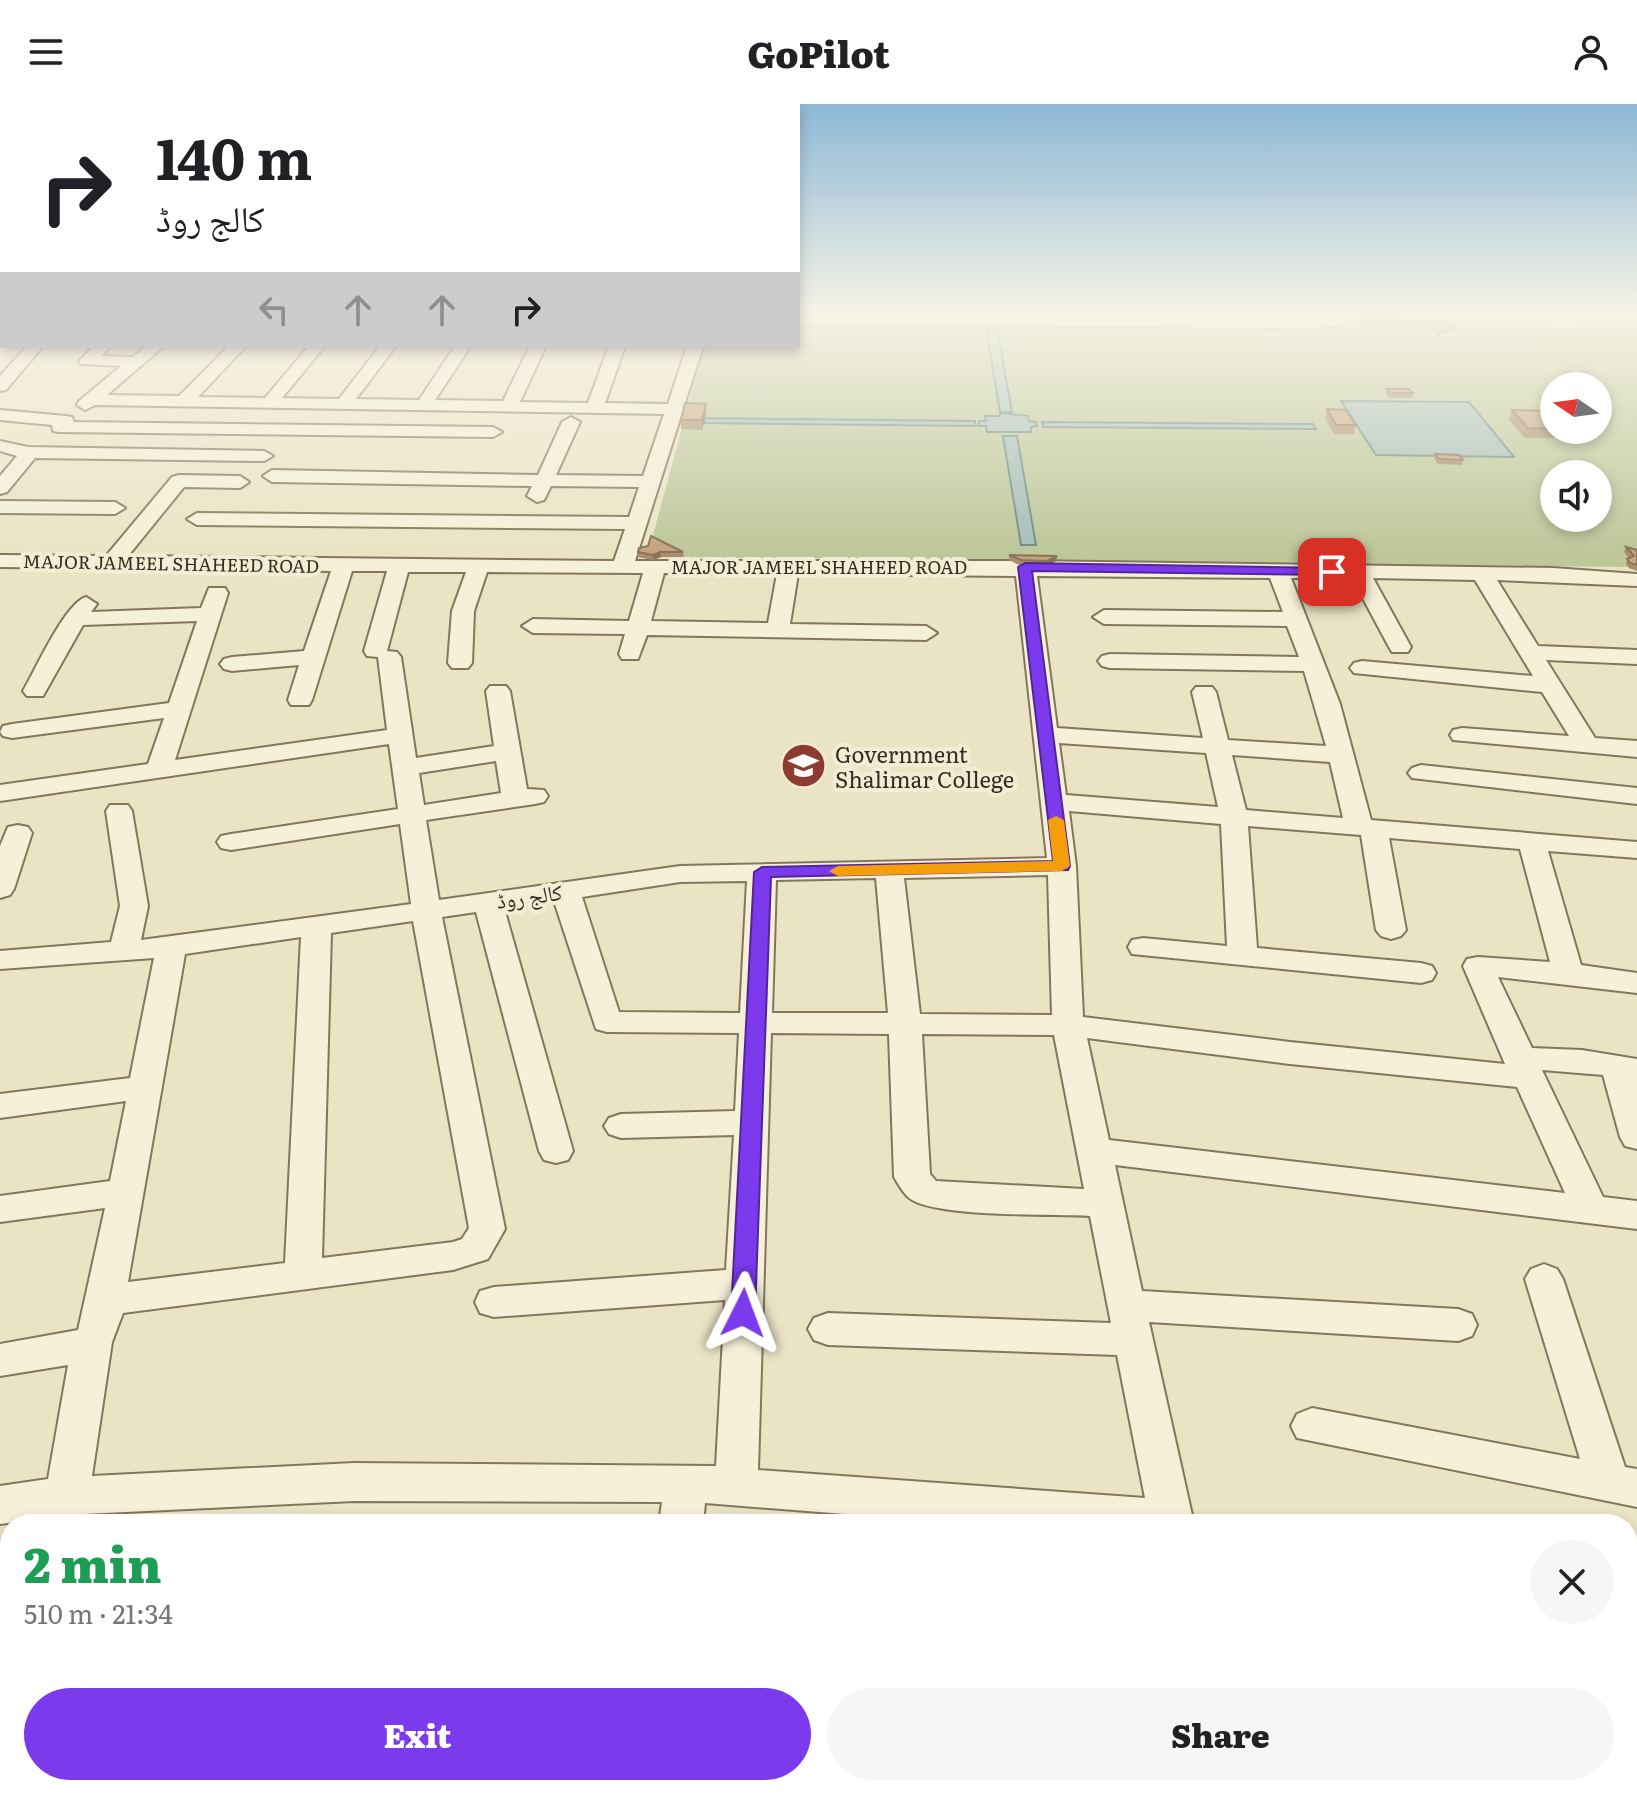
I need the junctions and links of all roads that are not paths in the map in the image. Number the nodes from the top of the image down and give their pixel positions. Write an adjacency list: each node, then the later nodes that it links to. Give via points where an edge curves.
1 (98, 394): 9 (street)
2 (191, 394): 10 (street)
3 (277, 394): 11 (street)
4 (352, 394): 12 (street)
5 (431, 394): 13 (street)
6 (515, 394): 14 (street)
7 (600, 394): 15 (street)
8 (680, 394): 16 (street)
9 (91, 400): 10 (street); 19 (street)
10 (183, 402): 11 (street)
11 (269, 403): 12 (street)
12 (344, 404): 13 (street)
13 (423, 406): 14 (street)
14 (509, 407): 15 (street)
15 (594, 409): 16 (street)
16 (675, 409): 29 (street)
17 (0, 415): 19 (street)
18 (571, 422): 27 (street)
19 (63, 424): 21 (street); 26 (street, via 494,429)
20 (0, 446): 21 (street)
21 (29, 454): 22 (street); 30 (street)
22 (264, 456)
23 (272, 476): 24 (street)
24 (320, 477): 25 (street); 34 (street)
25 (434, 479): 26 (street); 35 (street)
26 (466, 479): 27 (street)
27 (544, 481): 29 (street); 36 (street)
28 (240, 482): 39 (street, via 179,481)
29 (650, 482): 37 (street)
30 (0, 488)
31 (0, 507): 32 (street)
32 (115, 508)
33 (197, 519): 34 (street)
34 (286, 520): 35 (street); 40 (street)
35 (408, 521): 36 (street); 42 (street)
36 (524, 523): 37 (street)
37 (637, 523): 44 (street)
38 (0, 561): 39 (street, MAJOR JAMEEL SHAHEED ROAD)
39 (112, 562): 40 (street, MAJOR JAMEEL SHAHEED ROAD)
40 (251, 564): 41 (street, MAJOR JAMEEL SHAHEED ROAD)
41 (343, 565): 42 (street, MAJOR JAMEEL SHAHEED ROAD); 61 (street)
42 (390, 565): 43 (street, MAJOR JAMEEL SHAHEED ROAD); 75 (street, via 382,654)
43 (479, 565): 44 (street, MAJOR JAMEEL SHAHEED ROAD); 64 (street, via 463,611)
44 (623, 565): 45 (street, MAJOR JAMEEL SHAHEED ROAD)
45 (656, 566): 46 (street, MAJOR JAMEEL SHAHEED ROAD); 55 (street)
46 (789, 566): 47 (street, MAJOR JAMEEL SHAHEED ROAD); 56 (street)
47 (1025, 567): 48 (street, MAJOR JAMEEL SHAHEED ROAD); 76 (street)
48 (1278, 571): 49 (street, MAJOR JAMEEL SHAHEED ROAD); 53 (street)
49 (1359, 572): 50 (street, MAJOR JAMEEL SHAHEED ROAD); 58 (street)
50 (1482, 573): 51 (street, MAJOR JAMEEL SHAHEED ROAD); 59 (street)
51 (1637, 580)
52 (1104, 617): 53 (street)
53 (1295, 619): 66 (street)
54 (533, 626): 55 (street)
55 (638, 628): 56 (street); 60 (street)
56 (778, 631): 57 (street)
57 (926, 633)
58 (1400, 647)
59 (1528, 652): 62 (street); 68 (street)
60 (630, 654)
61 (314, 657): 65 (street); 72 (street)
62 (1637, 657)
63 (1110, 661): 66 (street)
64 (460, 663)
65 (232, 664)
66 (1312, 664): 82 (street)
67 (1362, 668): 68 (street)
68 (1549, 685): 78 (street)
69 (35, 691): 73 (street, via 81,612 214,604)
70 (498, 691): 81 (street)
71 (1204, 692): 79 (street)
72 (300, 700)
73 (179, 709): 74 (street); 84 (street)
74 (12, 731)
75 (401, 735): 83 (street); 84 (street)
76 (1046, 735): 79 (street); 88 (street)
77 (1462, 735): 78 (street)
78 (1587, 745): 80 (street)
79 (1217, 747): 82 (street); 91 (street)
80 (1637, 749)
81 (507, 752): 83 (street); 90 (street, via 525,798)
82 (1342, 755): 92 (street)
83 (405, 767): 90 (street)
84 (159, 770): 86 (street)
85 (1421, 773): 87 (street)
86 (0, 793)
87 (1637, 796)
88 (1054, 802): 91 (street); 97 (street)
89 (119, 811): 108 (street, via 134,906)
90 (412, 815): 94 (street); 103 (street)
91 (1234, 817): 92 (street); 109 (street)
92 (1367, 828): 95 (street); 105 (street)
93 (18, 833): 100 (street)
94 (231, 842)
95 (1532, 842): 96 (street); 112 (street)
96 (1637, 850)
97 (1062, 866): 98 (street, کالج روڈ); 116 (street)
98 (889, 870): 99 (street, کالج روڈ); 115 (street)
99 (762, 872): 101 (street, کالج روڈ, via 680,874); 114 (street)
100 (0, 889)
101 (565, 890): 102 (street, کالج روڈ); 114 (street, via 607,1022)
102 (488, 901): 103 (street, کالج روڈ); 125 (street)
103 (426, 910): 104 (street, کالج روڈ); 131 (street, via 487,1229 475,1249 453,1256)
104 (316, 926): 106 (street, کالج روڈ); 131 (street)
105 (1391, 930)
106 (171, 947): 108 (street, کالج روڈ); 119 (street)
107 (1143, 947): 109 (street)
108 (124, 951): 110 (street, کالج روڈ)
109 (1243, 956): 111 (street)
110 (0, 960)
111 (1421, 973)
112 (1568, 973): 113 (street); 117 (street, via 1478,966)
113 (1637, 983)
114 (756, 1023): 115 (street); 121 (street)
115 (905, 1023): 116 (street); 127 (street, via 912,1177 924,1191)
116 (1068, 1025): 117 (street, via 1290,1053); 124 (street)
117 (1522, 1068): 118 (street, via 1582,1061); 129 (street)
118 (1627, 1069): 123 (street)
119 (145, 1087): 120 (street); 126 (street)
120 (0, 1106)
121 (752, 1122): 122 (street); 133 (street)
122 (621, 1126)
123 (1637, 1137)
124 (1092, 1150): 127 (street); 129 (street)
125 (556, 1151)
126 (126, 1192): 128 (street); 134 (street)
127 (1103, 1203): 136 (street)
128 (0, 1209)
129 (1591, 1211): 130 (street)
130 (1637, 1215)
131 (303, 1274): 134 (street)
132 (1544, 1279): 142 (street)
133 (744, 1284): 135 (street); 143 (street)
134 (106, 1300): 139 (street)
135 (494, 1302)
136 (1128, 1323): 137 (street); 138 (street); 148 (street)
137 (1458, 1325)
138 (828, 1329)
139 (92, 1341): 140 (street); 146 (street)
140 (0, 1360)
141 (1312, 1426): 142 (street)
142 (1623, 1486)
143 (736, 1487): 144 (street); 147 (street)
144 (683, 1504): 146 (street, via 354,1482)
145 (0, 1505): 146 (street)
146 (64, 1510)
147 (1072, 1514)
148 (1170, 1514)

